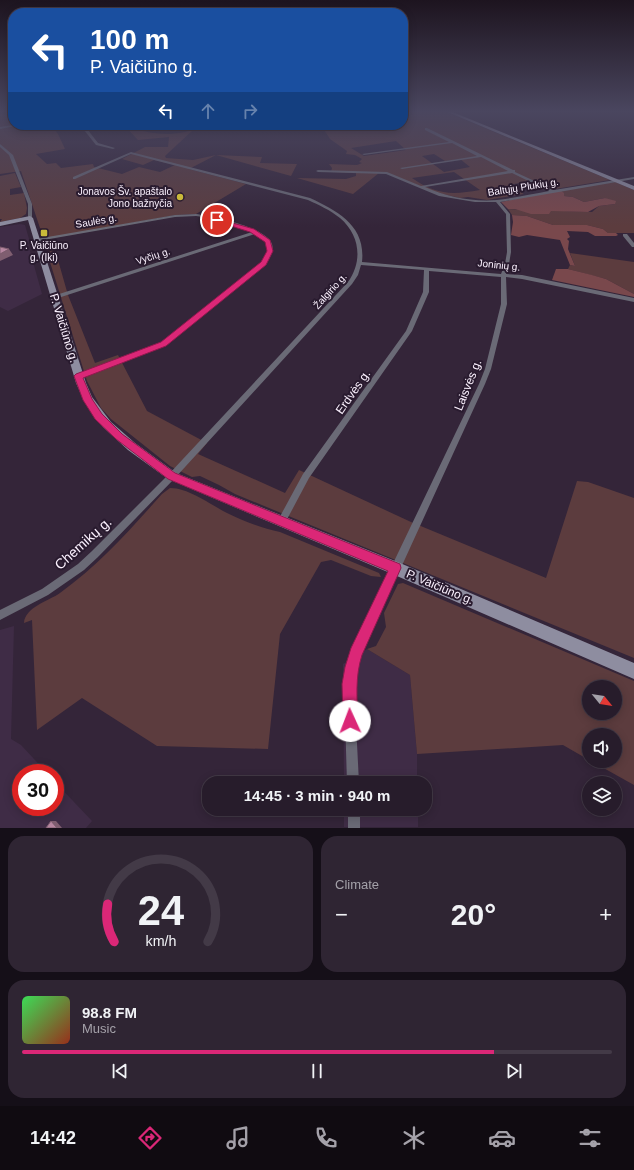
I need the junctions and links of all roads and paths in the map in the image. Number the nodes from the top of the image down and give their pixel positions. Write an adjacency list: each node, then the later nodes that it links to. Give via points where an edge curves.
1 (5, 150): 17 (street, via 11,155 30,204)
2 (396, 150): 5 (street)
3 (469, 150): 6 (street)
4 (541, 150): 12 (main road)
5 (364, 154)
6 (482, 156): 7 (street); 9 (street)
7 (402, 168)
8 (318, 171): 13 (street, Baltųjų Plukių g., via 386,173)
9 (514, 171): 13 (street); 15 (street)
10 (74, 178): 23 (street, via 131,153 291,194 326,207 342,217 355,231)
11 (634, 178): 12 (street, Baltųjų Plukių g.)
12 (615, 180): 14 (main road); 15 (street, Baltųjų Plukių g.)
13 (419, 187): 16 (street, Baltųjų Plukių g., via 446,196 475,201)
14 (634, 188)
15 (553, 191): 16 (street, Baltųjų Plukių g.)
16 (497, 201): 25 (street, Laisvės g., via 508,214 509,220 508,260)
17 (30, 218): 18 (main road); 21 (main road, P. Vaičiūno g.)
18 (0, 224)
19 (256, 232): 21 (street, Saulės g., via 196,215 175,216); 26 (street, Vyčių g.); 28 (street, Saulės g., via 268,241 270,251 264,264 164,344)
20 (624, 234): 22 (street)
21 (38, 240): 26 (main road, P. Vaičiūno g.)
22 (634, 246)
23 (360, 263): 24 (street, Joninių g.); 29 (street, Žalgirio g., via 350,283)
24 (427, 268): 25 (street, Joninių g.); 30 (street, Erdvės g., via 426,292 409,331 306,476)
25 (503, 274): 27 (street, Joninių g.); 31 (street, Laisvės g., via 504,304 485,375)
26 (55, 297): 28 (main road, P. Vaičiūno g.)
27 (634, 300)
28 (79, 376): 29 (main road, P. Vaičiūno g., via 88,400 102,421 119,437)
29 (172, 476): 30 (main road, P. Vaičiūno g.); 32 (street, Chemikų g., via 82,567 45,592)
30 (281, 522): 31 (main road, P. Vaičiūno g.)
31 (395, 568): 33 (main road, P. Vaičiūno g.); 34 (street, Laisvės g., via 351,667 349,684)
32 (0, 615)
33 (634, 670)
34 (353, 776)
35 (354, 816): 36 (street)
36 (354, 828)

